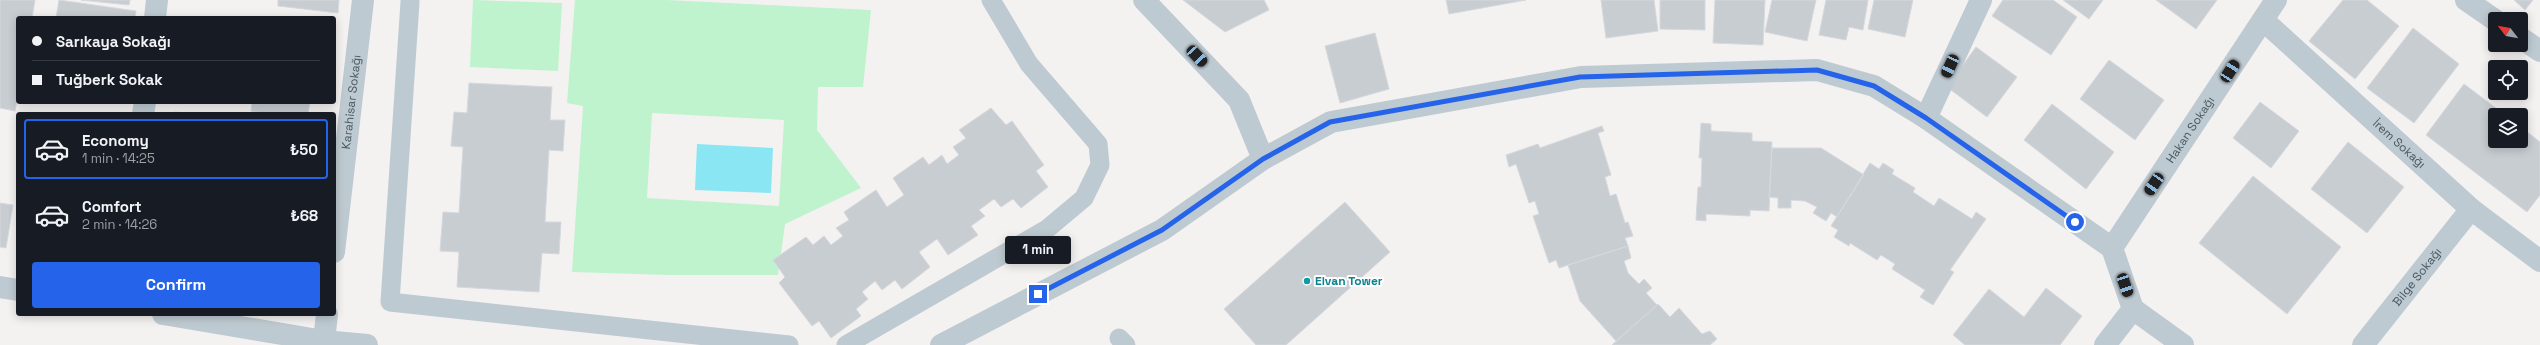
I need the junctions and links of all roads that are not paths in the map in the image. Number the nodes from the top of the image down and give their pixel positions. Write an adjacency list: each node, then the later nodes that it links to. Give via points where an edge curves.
1 (157, 0): 10 (street)
2 (363, 0): 17 (street, Karahisar Sokağı)
3 (991, 0): 28 (lane, via 1028,64 1098,144 1100,165 1084,198 1047,230)
4 (1144, 0): 15 (street, via 1239,100)
5 (1981, 0): 14 (street)
6 (2276, 0): 11 (street, Hakan Sokağı)
7 (2466, 0): 9 (street)
8 (410, 2): 27 (lane, via 390,302)
9 (2488, 15)
10 (155, 16)
11 (2263, 20): 16 (street, İrem Sokağı); 18 (street, Hakan Sokağı)
12 (2528, 43): 13 (street)
13 (2540, 52)
14 (1926, 118): 15 (street, via 1874,86 1817,70 1580,77 1330,122); 18 (street)
15 (1263, 159): 29 (street, via 1162,230)
16 (2471, 209): 19 (street, İrem Sokağı); 32 (street, Bilge Sokağı)
17 (336, 235)
18 (2112, 248): 22 (street)
19 (2540, 260)
20 (0, 287): 21 (street)
21 (16, 290)
22 (2133, 309): 30 (street); 31 (street)
23 (175, 316): 25 (street)
24 (327, 316): 25 (street)
25 (324, 341): 26 (street)
26 (367, 345)
27 (789, 345)
28 (846, 345)
29 (941, 345)
30 (2105, 345)
31 (2183, 345)
32 (2362, 345)

